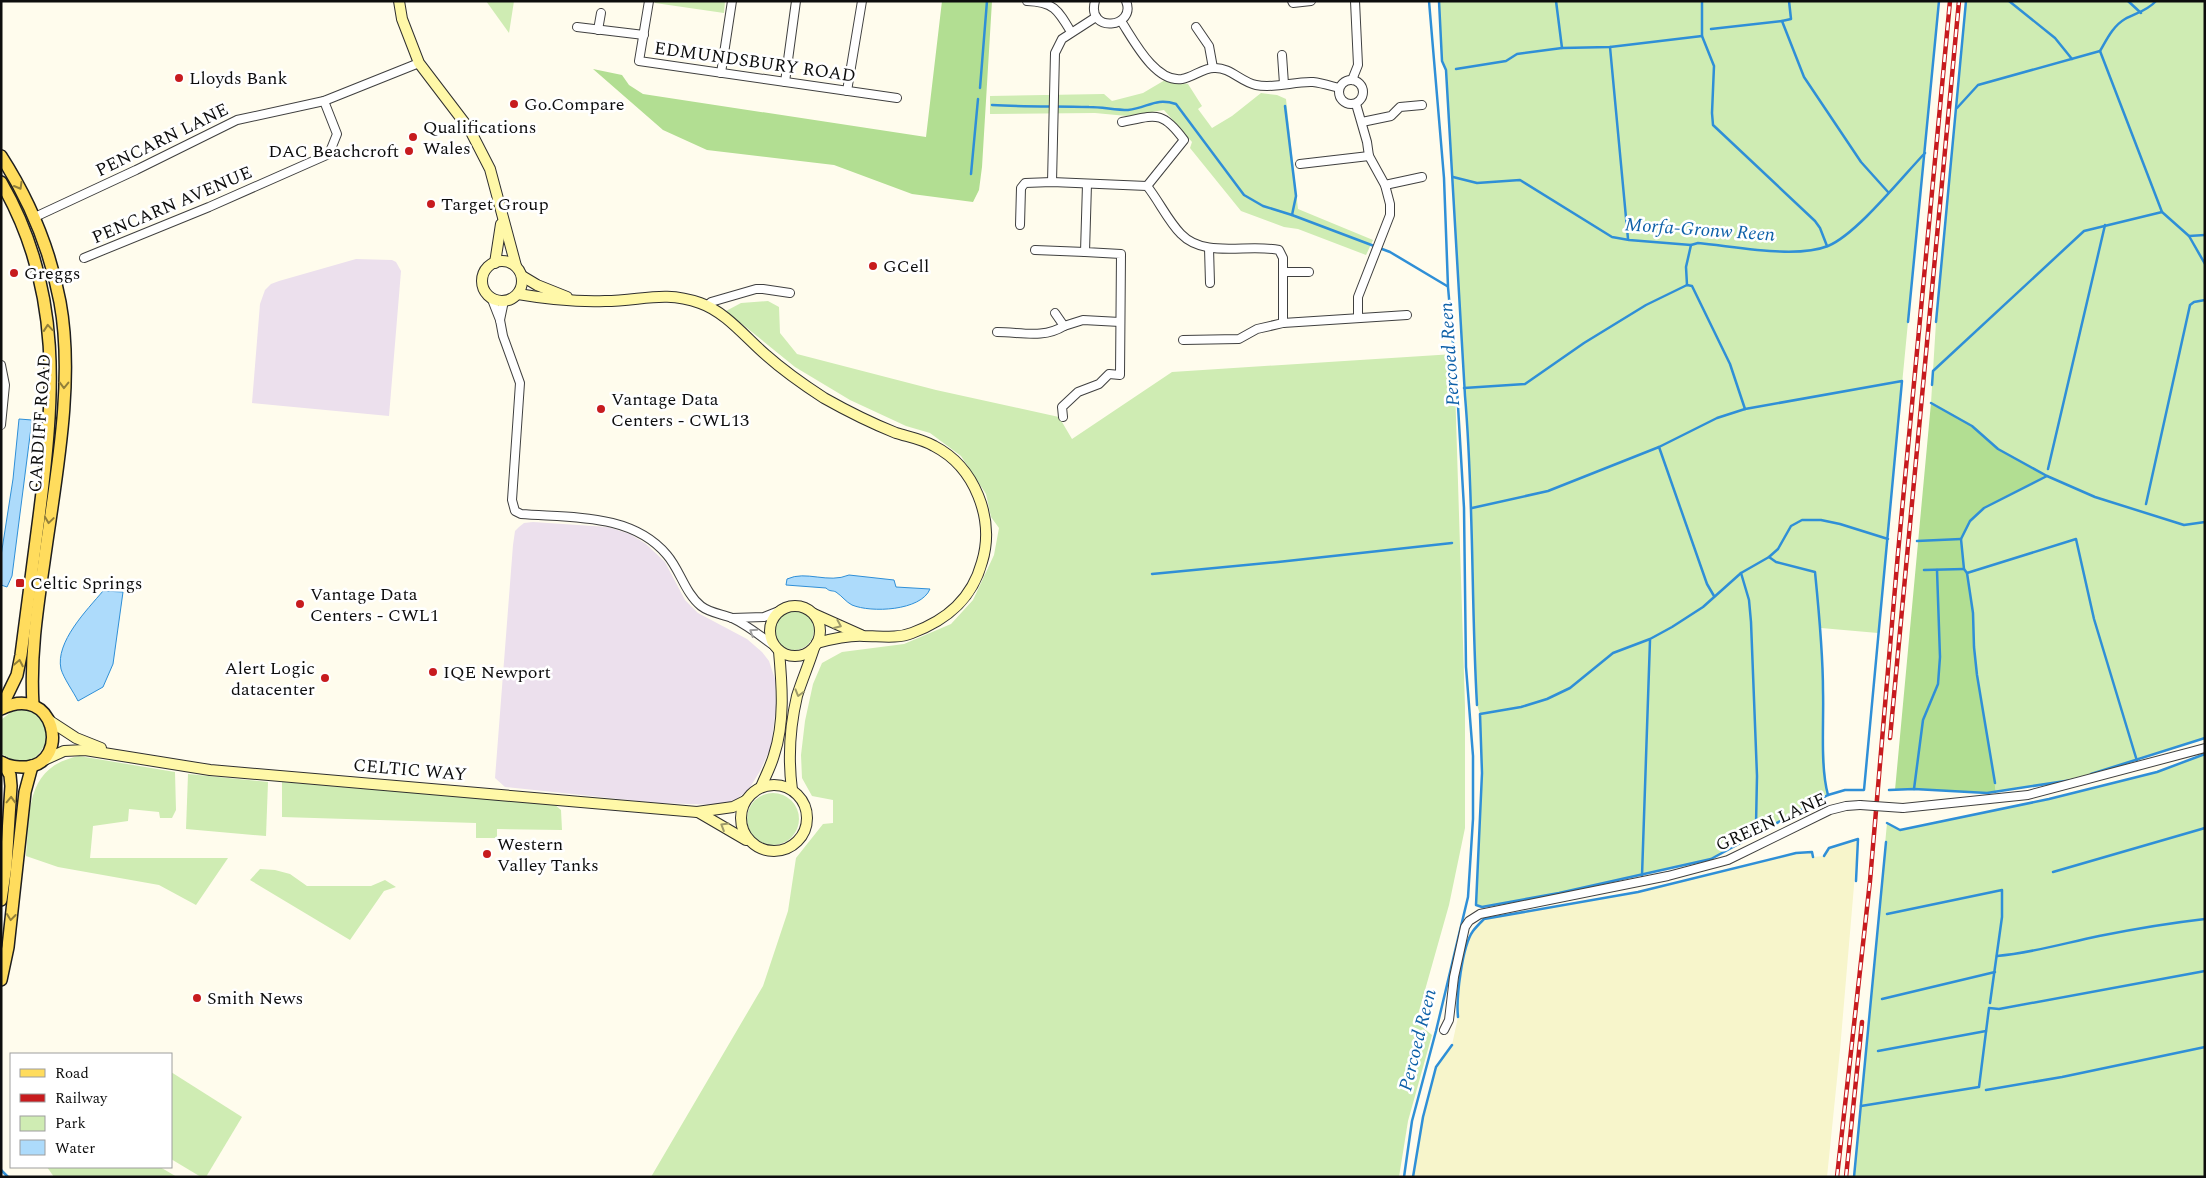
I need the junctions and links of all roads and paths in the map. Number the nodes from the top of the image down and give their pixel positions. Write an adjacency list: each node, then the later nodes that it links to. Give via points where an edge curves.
1 (399, 1): 21 (street, via 402,19)
2 (649, 1): 19 (street, EDMUNDSBURY ROAD)
3 (732, 1): 23 (street)
4 (796, 1): 25 (street)
5 (862, 1): 28 (street)
6 (1027, 1): 18 (street, via 1053,6)
7 (1095, 1): 13 (street)
8 (1126, 1): 14 (street, via 1127,12)
9 (1292, 1): 10 (street)
10 (1311, 1)
11 (1355, 1): 24 (street, via 1358,65)
12 (601, 13): 17 (street)
13 (1096, 16): 14 (street, via 1106,24); 18 (street)
14 (1121, 21): 22 (street, via 1145,58 1169,77 1184,78)
15 (1196, 27): 22 (street, via 1209,46)
16 (577, 28): 17 (street)
17 (598, 30): 19 (street)
18 (1071, 32): 40 (street, via 1055,53)
19 (644, 35): 23 (street, EDMUNDSBURY ROAD, via 640,61)
20 (1282, 55): 26 (street)
21 (419, 63): 30 (street, PENCARN LANE); 45 (street, via 478,144 490,169)
22 (1213, 68): 26 (street, via 1255,85)
23 (721, 73): 25 (street, EDMUNDSBURY ROAD)
24 (1352, 80): 27 (street); 31 (street, via 1362,89 1361,99)
25 (785, 82): 28 (street, EDMUNDSBURY ROAD)
26 (1284, 84): 27 (street, via 1314,82)
27 (1339, 88): 31 (street, via 1342,101)
28 (847, 91): 29 (street, EDMUNDSBURY ROAD)
29 (897, 98)
30 (324, 101): 44 (street, PENCARN LANE, via 236,120); 50 (street, PENCARN AVENUE, via 337,134 329,154)
31 (1356, 104): 34 (street)
32 (1422, 105): 34 (street, via 1400,107 1391,116)
33 (1122, 122): 43 (street, via 1154,116 1165,119 1184,140)
34 (1362, 122): 36 (street)
35 (1, 156): 44 (main road, CARDIFF ROAD, one-way to 44)
36 (1368, 156): 37 (street); 42 (street)
37 (1300, 164)
38 (1422, 177): 42 (street)
39 (1, 182): 82 (main road, CARDIFF ROAD, one-way to 39, via 17,675 21,656 48,447 52,363 47,315 33,254)
40 (1052, 182): 41 (street); 46 (street, via 1025,183 1021,188)
41 (1087, 184): 43 (street); 49 (street)
42 (1385, 184): 65 (street, via 1390,214 1358,297)
43 (1147, 186): 47 (street, via 1180,233 1190,242)
44 (35, 217): 81 (main road, CARDIFF ROAD, one-way to 81, via 60,304 64,388 32,647)
45 (502, 218): 51 (street); 52 (street)
46 (1020, 225)
47 (1209, 248): 53 (street, via 1279,250 1283,258); 56 (street)
48 (1035, 250): 49 (street)
49 (1085, 252): 67 (street, via 1121,254)
50 (84, 258)
51 (494, 263): 52 (street, via 506,261); 59 (street, via 483,277 484,288)
52 (516, 266): 55 (street)
53 (1283, 272): 54 (street); 68 (street)
54 (1309, 272)
55 (522, 276): 58 (street); 60 (street, via 536,285)
56 (1210, 282)
57 (790, 293): 62 (street, via 756,289)
58 (518, 294): 60 (street); 61 (street)
59 (491, 297): 61 (street); 66 (street)
60 (577, 300): 62 (street, via 608,302 673,296)
61 (504, 301): 66 (street)
62 (707, 306): 78 (street, via 814,392 852,413 935,446 962,468 978,494 987,536 985,553 972,587 963,600 942,620 909,634)
63 (1055, 313): 69 (street)
64 (1407, 315): 65 (street)
65 (1358, 317): 68 (street)
66 (500, 320): 77 (street, via 520,383 512,500 515,511 603,521 632,529 666,554 701,606)
67 (1120, 322): 69 (street, via 1083,320); 73 (street, via 1120,374 1109,374 1099,384 1078,392 1062,407)
68 (1283, 323): 71 (street, via 1258,329 1239,339)
69 (1064, 326): 70 (street, via 1054,332 1038,334)
70 (998, 332)
71 (1183, 340)
72 (1, 365): 74 (street, via 5,385)
73 (1063, 417)
74 (1, 424)
75 (779, 611): 76 (street, via 801,606); 77 (street, via 764,617); 80 (street, via 769,629)
76 (814, 614): 78 (street, one-way to 78); 79 (street, via 820,627)
77 (732, 618): 80 (street, one-way to 77)
78 (863, 635): 79 (street)
79 (816, 645): 80 (street, via 808,653 795,656 786,655); 89 (street, one-way to 89, via 794,715 790,756)
80 (776, 648): 88 (street, CELTIC WAY, via 783,686 777,742)
81 (33, 705): 82 (main road, CARDIFF ROAD, via 21,702); 83 (main road, via 42,710)
82 (1, 708)
83 (50, 721): 85 (street, CELTIC WAY, via 76,738); 87 (main road, via 53,737 50,749)
84 (2205, 748): 95 (street, GREEN LANE, bridge, via 2028,795 1903,808 1846,806 1830,810 1728,860 1668,876 1480,914 1469,920 1465,927)
85 (121, 755): 87 (street, CELTIC WAY, via 85,750 64,752); 91 (street, CELTIC WAY, via 210,770)
86 (2, 763): 87 (main road, via 15,768); 93 (main road, one-way to 86, via 11,795 10,775)
87 (35, 764): 94 (main road, one-way to 94, via 25,792 9,938)
88 (761, 787): 89 (street, via 782,786); 90 (street, CELTIC WAY)
89 (792, 790): 92 (street, CELTIC WAY, via 807,812 807,822 799,840 783,851 773,852)
90 (745, 801): 91 (street, CELTIC WAY, via 733,807); 92 (street, via 740,822)
91 (698, 812): 92 (street, CELTIC WAY, one-way to 91)
92 (749, 841)
93 (1, 900)
94 (1, 980)
95 (1444, 1030)

